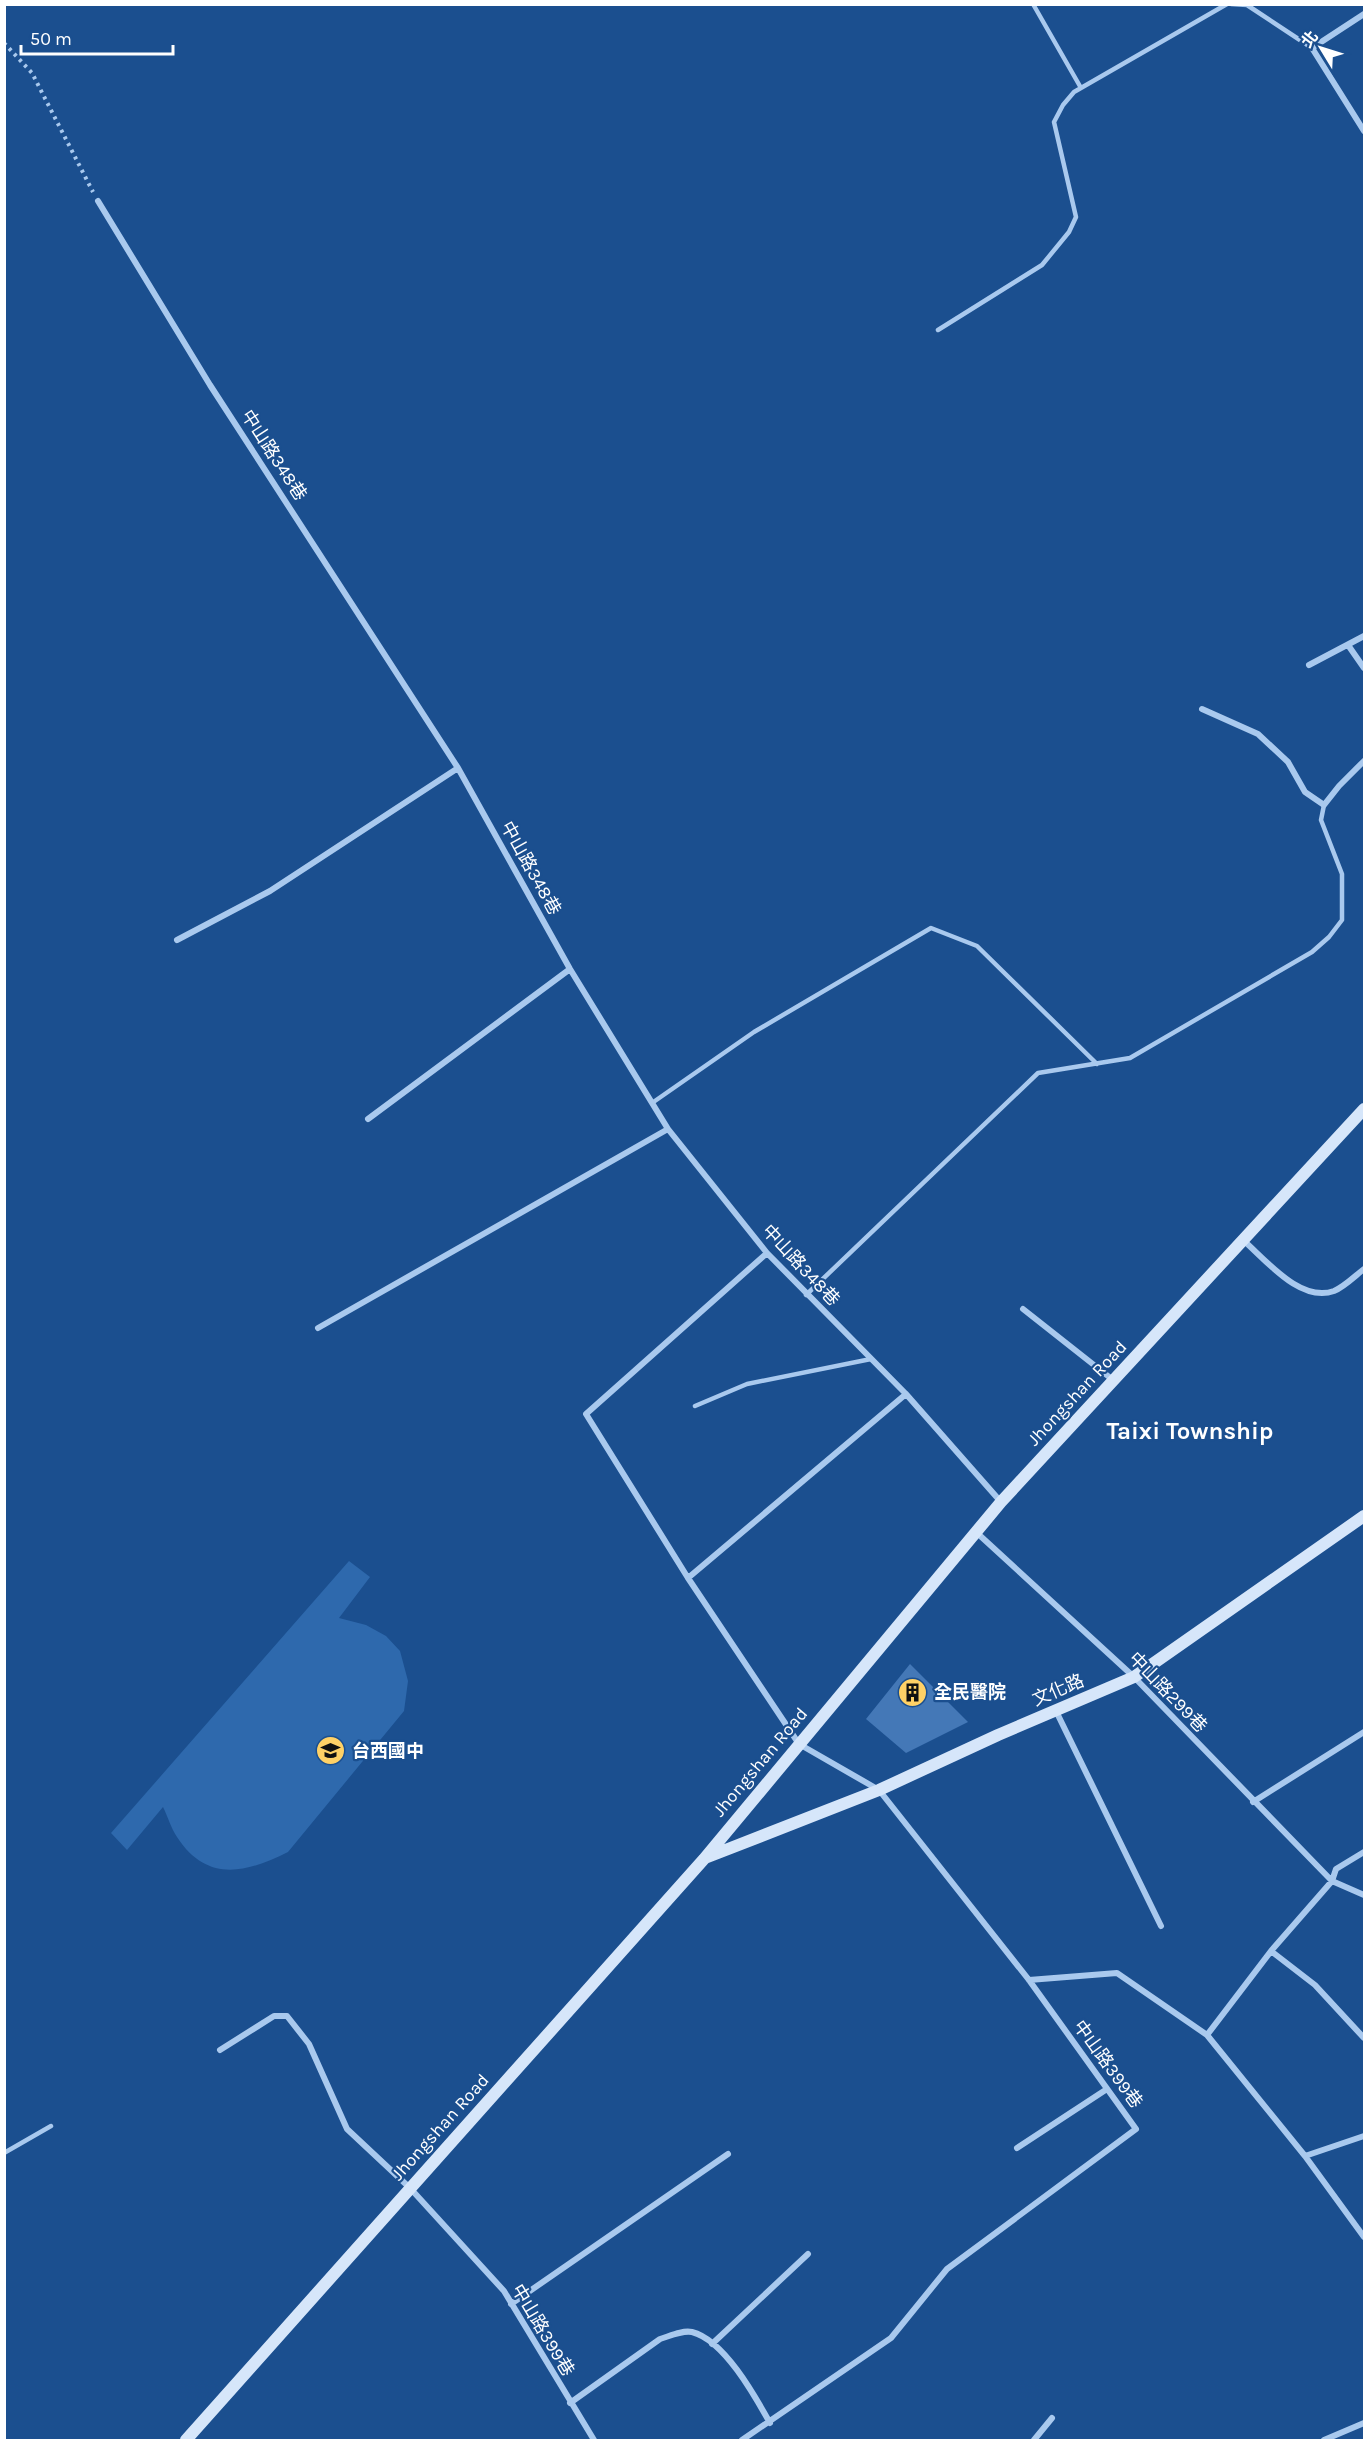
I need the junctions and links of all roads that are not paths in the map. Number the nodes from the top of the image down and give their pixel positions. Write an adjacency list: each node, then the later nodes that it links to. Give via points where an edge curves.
1 (1033, 4): 5 (lane)
2 (1229, 4): 4 (lane, via 1247,5); 5 (lane)
3 (1365, 14): 4 (street)
4 (1312, 48): 6 (street)
5 (1081, 88): 8 (lane, via 1063,105 1054,122 1076,217 1069,232 1042,265)
6 (1365, 131)
7 (98, 201): 15 (street, 中山路348巷, via 210,385)
8 (938, 330)
9 (1365, 636): 10 (street)
10 (1348, 645): 11 (street); 12 (street)
11 (1309, 665)
12 (1365, 668)
13 (1202, 709): 16 (street, via 1258,734 1288,762 1305,792)
14 (1365, 761): 16 (street)
15 (458, 768): 17 (street, via 270,891); 18 (street, 中山路348巷)
16 (1324, 805): 19 (lane, via 1321,820 1342,874 1342,920 1329,937 1312,952 1130,1058)
17 (177, 940)
18 (570, 969): 20 (street, 中山路348巷); 22 (street)
19 (1097, 1064): 20 (lane, via 977,946 931,927 754,1032); 27 (lane, via 1038,1073)
20 (652, 1103): 23 (street, 中山路348巷)
21 (1365, 1109): 24 (main road, Jhongshan Road)
22 (368, 1119)
23 (668, 1129): 25 (street, 中山路348巷); 29 (street)
24 (1243, 1240): 26 (street, via 1292,1282 1310,1292 1334,1291); 31 (main road, Jhongshan Road)
25 (766, 1253): 27 (street, 中山路348巷); 37 (street, via 586,1414)
26 (1365, 1269)
27 (806, 1295): 30 (street, 中山路348巷)
28 (1023, 1309): 31 (street)
29 (318, 1328)
30 (871, 1359): 32 (street, 中山路348巷); 33 (lane, via 747,1384)
31 (1114, 1380): 34 (main road, Jhongshan Road)
32 (906, 1394): 34 (street, 中山路348巷); 37 (street)
33 (695, 1406)
34 (1001, 1502): 36 (main road, Jhongshan Road)
35 (1365, 1516): 38 (main road, 文化路)
36 (976, 1532): 38 (street, 中山路299巷); 41 (main road, Jhongshan Road)
37 (688, 1578): 41 (street)
38 (1134, 1677): 39 (main road, 文化路); 43 (street, 中山路299巷)
39 (1056, 1711): 42 (main road, 文化路); 48 (street)
40 (1365, 1732): 43 (street)
41 (799, 1744): 42 (street, 中山路399巷); 45 (main road, Jhongshan Road)
42 (879, 1790): 45 (main road, 文化路); 50 (street, 中山路399巷)
43 (1253, 1802): 46 (street, 中山路299巷)
44 (1365, 1852): 46 (street, via 1336,1869)
45 (704, 1859): 61 (main road, Jhongshan Road)
46 (1332, 1881): 47 (street, 中山路299巷); 49 (street)
47 (1365, 1894)
48 (1161, 1926)
49 (1271, 1951): 51 (street); 52 (street, via 1315,1985)
50 (1029, 1980): 51 (street, via 1117,1973); 54 (street, 中山路399巷)
51 (1207, 2035): 60 (street)
52 (1365, 2038)
53 (220, 2050): 61 (street, 中山路399巷, via 274,2016 287,2016 309,2044 347,2129)
54 (1107, 2089): 57 (street); 69 (street, 中山路399巷, via 1136,2129 947,2269 891,2338)
55 (51, 2126): 58 (lane)
56 (1365, 2136): 60 (street)
57 (1017, 2148)
58 (4, 2153)
59 (728, 2154): 64 (street)
60 (1305, 2156): 62 (street)
61 (410, 2188): 64 (street, 中山路399巷, via 504,2291); 70 (main road, Jhongshan Road)
62 (1365, 2237)
63 (808, 2254): 65 (street)
64 (511, 2304): 66 (street, 中山路399巷)
65 (712, 2344): 66 (street, via 692,2332 660,2339); 69 (street, via 736,2367)
66 (570, 2403): 71 (street, 中山路399巷)
67 (1052, 2418): 73 (street)
68 (1365, 2422): 74 (street)
69 (770, 2423): 72 (street, 中山路399巷)
70 (186, 2440)
71 (594, 2440)
72 (743, 2440)
73 (1034, 2440)
74 (1324, 2440)

